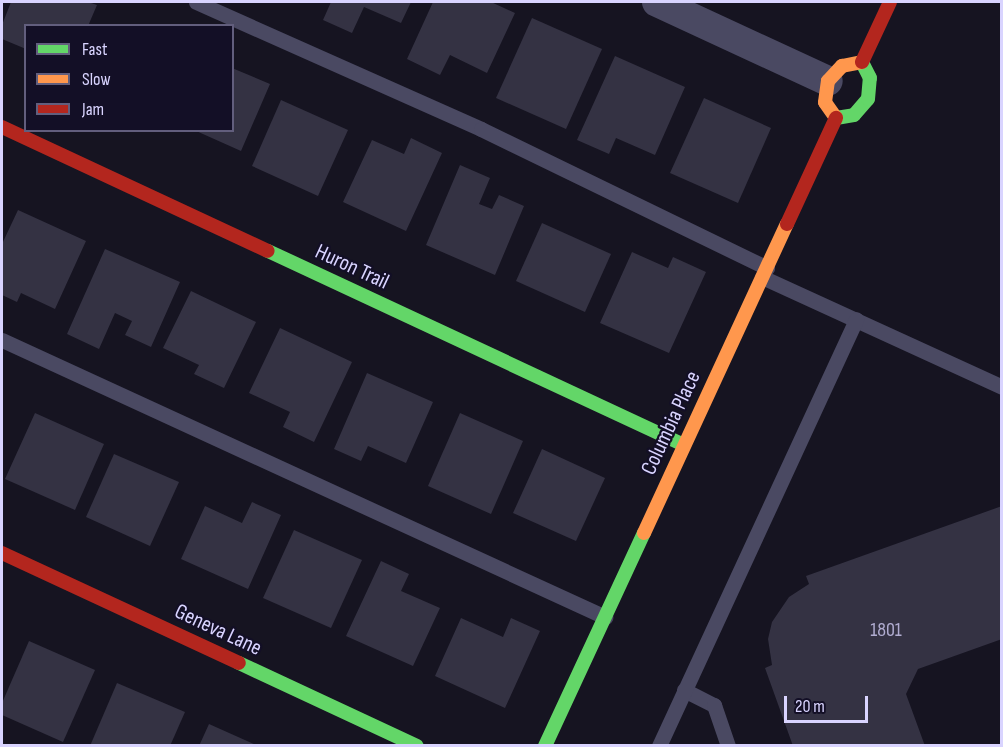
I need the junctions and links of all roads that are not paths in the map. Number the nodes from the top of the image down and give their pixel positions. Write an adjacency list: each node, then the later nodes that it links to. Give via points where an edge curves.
1 (196, 2): 8 (lane, via 481,129)
2 (657, 2): 5 (street)
3 (890, 2): 4 (street)
4 (862, 62): 5 (street, via 842,66); 6 (street, via 870,78 868,99 854,115)
5 (828, 81): 6 (street, via 825,102)
6 (836, 118): 8 (street, Columbia Place)
7 (2, 127): 12 (street, Huron Trail)
8 (765, 272): 9 (lane); 12 (street, Columbia Place)
9 (856, 319): 11 (lane); 15 (lane)
10 (2, 340): 14 (lane)
11 (1002, 387)
12 (684, 445): 14 (street, Columbia Place)
13 (2, 554): 16 (street, Geneva Lane)
14 (604, 617): 17 (street, Columbia Place)
15 (684, 690): 18 (lane); 19 (lane, via 714,705)
16 (417, 746)
17 (545, 746)
18 (659, 746)
19 (728, 746)

